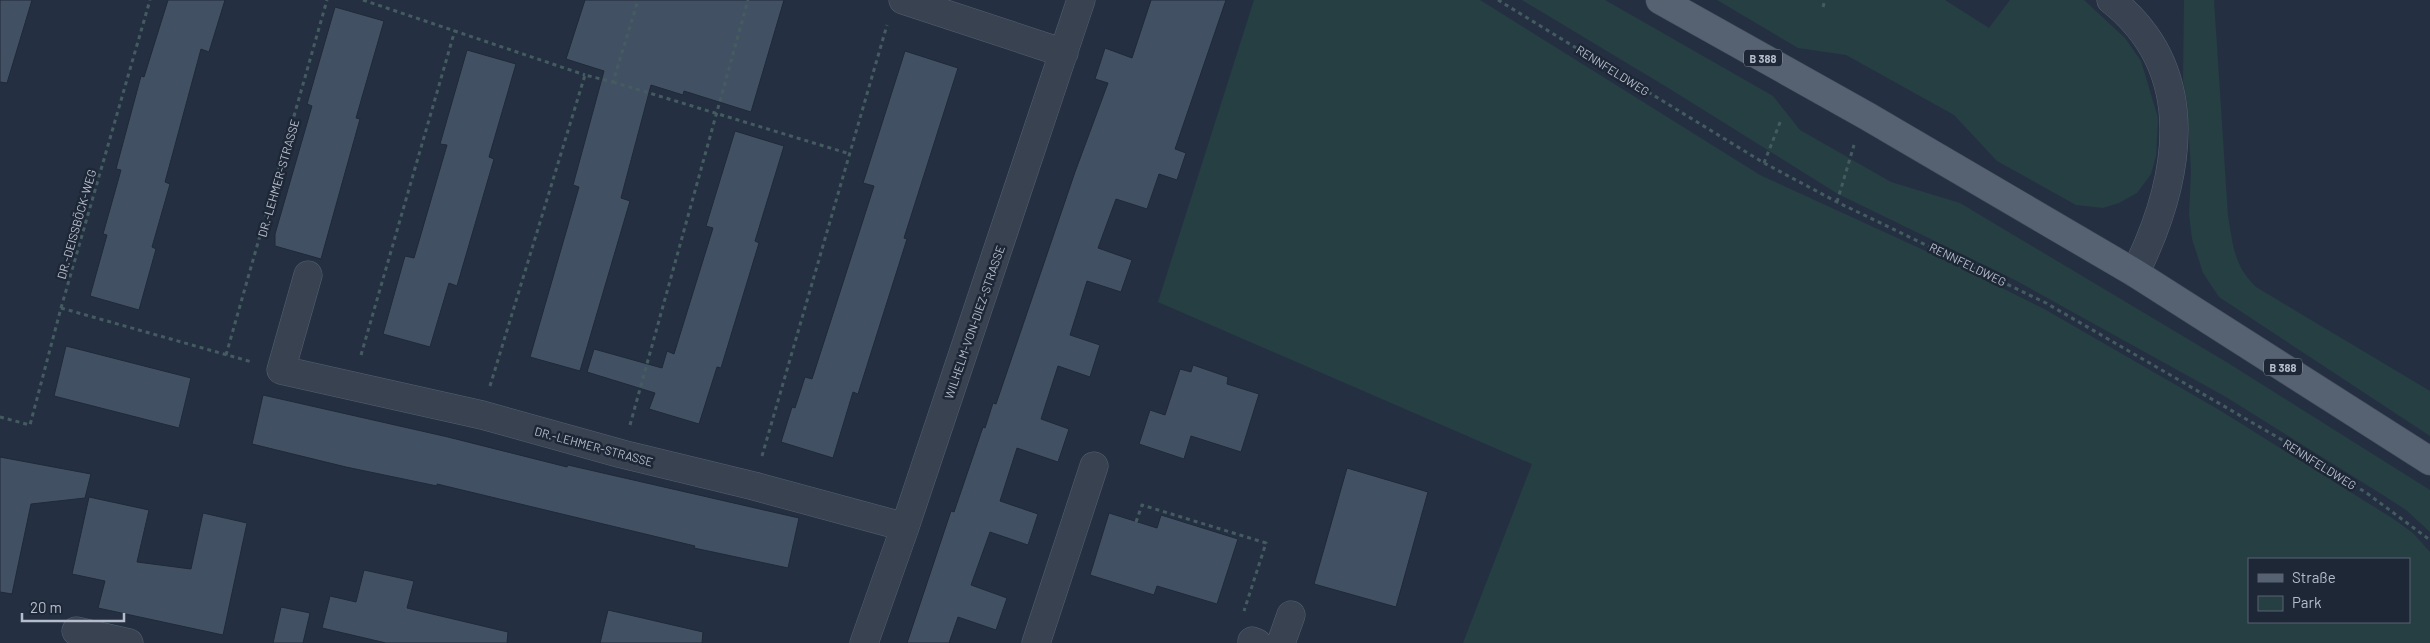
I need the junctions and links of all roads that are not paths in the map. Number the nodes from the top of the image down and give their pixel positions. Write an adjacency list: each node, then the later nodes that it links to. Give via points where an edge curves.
1 (1081, 0): 5 (street, WILHELM-VON-DIEZ-STRASSE)
2 (1660, 0): 6 (main road, B 388, via 1867,116)
3 (2111, 0): 6 (street, via 2124,10 2153,46 2169,85 2175,124 2173,166 2161,214)
4 (896, 9): 5 (street)
5 (1064, 53): 10 (street, WILHELM-VON-DIEZ-STRASSE)
6 (2135, 273): 8 (main road, B 388)
7 (308, 275): 10 (street, DR.-LEHMER-STRASSE, via 281,370 482,415)
8 (2430, 461)
9 (1094, 466): 15 (street)
10 (905, 527): 14 (street, WILHELM-VON-DIEZ-STRASSE)
11 (1291, 615): 16 (street)
12 (76, 631): 13 (street)
13 (128, 643)
14 (864, 643)
15 (1036, 643)
16 (1281, 643)

